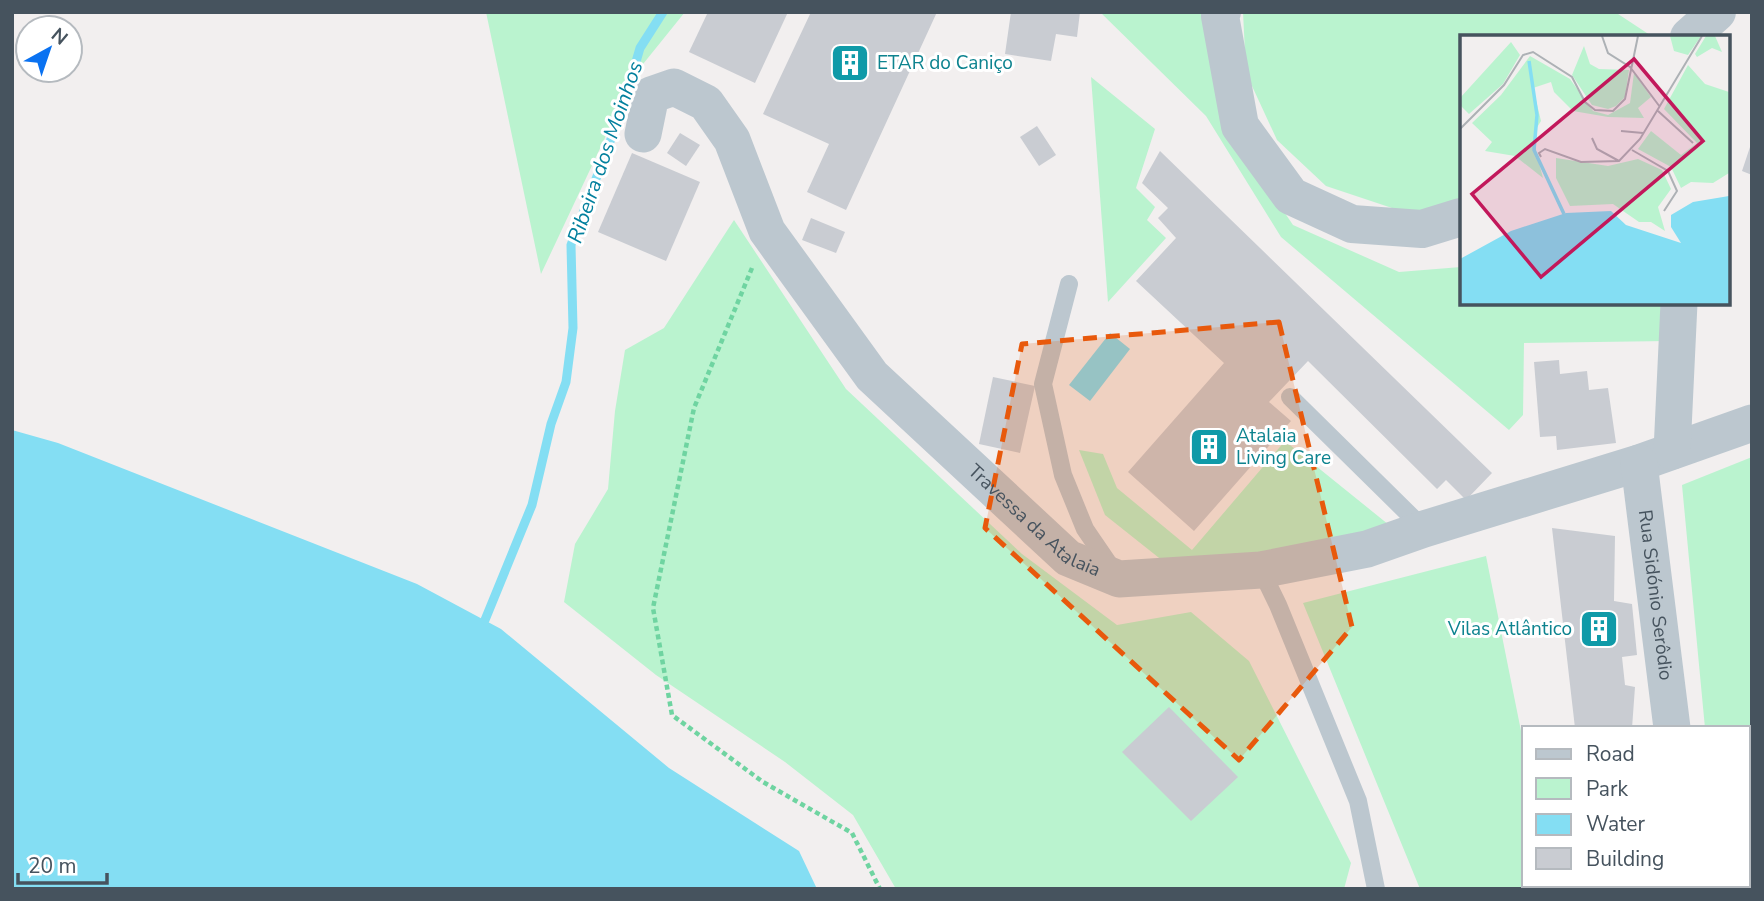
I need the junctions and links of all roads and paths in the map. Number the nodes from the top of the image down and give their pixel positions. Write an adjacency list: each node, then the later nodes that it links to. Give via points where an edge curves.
1 (1222, 12): 3 (street, via 1240,126 1291,196 1352,224 1422,229)
2 (643, 134): 4 (street, Travessa da Atalaia, via 652,95 674,86 706,103 732,140)
3 (1460, 217)
4 (767, 231): 12 (street, Travessa da Atalaia, via 872,376 1068,558); 14 (path, via 694,408 653,608 658,643 672,715 763,782 852,833)
5 (1069, 284): 12 (lane, via 1044,384 1063,475 1085,529)
6 (1679, 304): 9 (street, Rua Sidónio Serôdio)
7 (1290, 397): 10 (lane)
8 (1752, 423): 9 (street, Travessa da Atalaia)
9 (1655, 457): 10 (street, Travessa da Atalaia); 13 (street, Rua Sidónio Serôdio)
10 (1424, 529): 11 (street, Travessa da Atalaia, via 1367,548)
11 (1261, 570): 12 (street, Travessa da Atalaia); 15 (lane, via 1358,801)
12 (1119, 579)
13 (1672, 726)
14 (880, 889)
15 (1376, 889)

